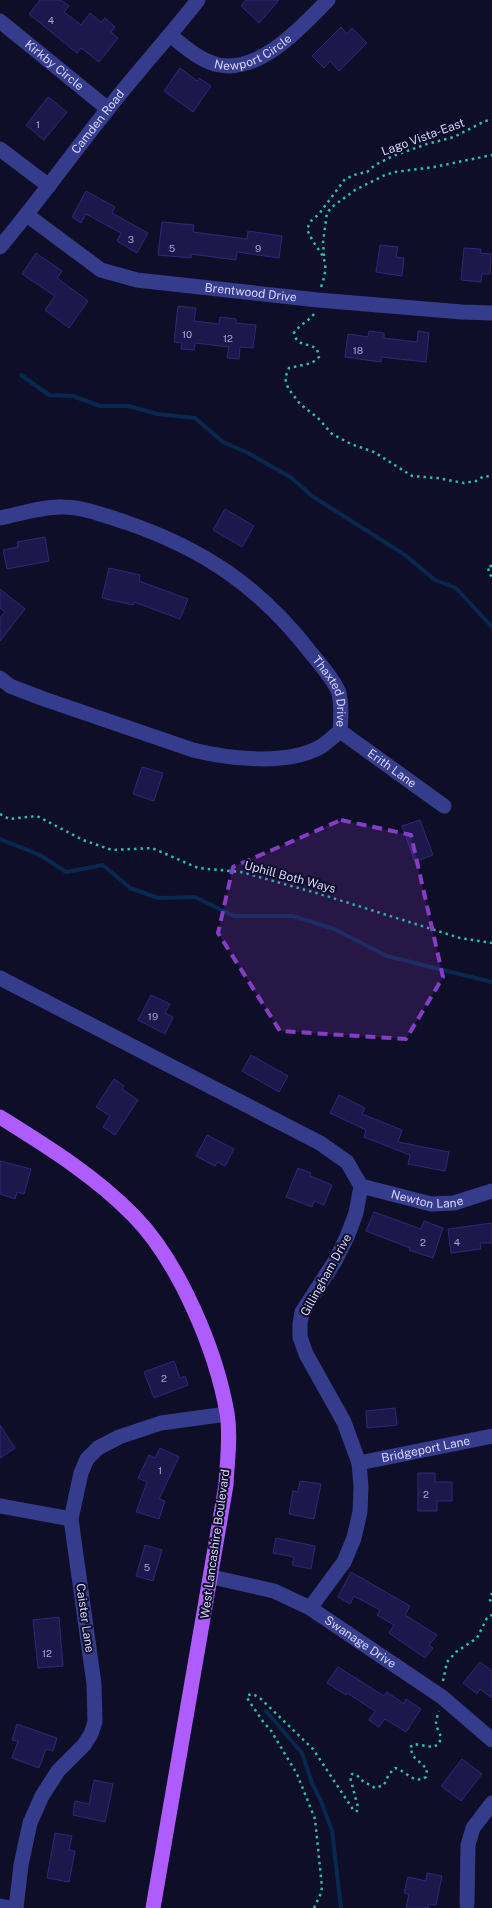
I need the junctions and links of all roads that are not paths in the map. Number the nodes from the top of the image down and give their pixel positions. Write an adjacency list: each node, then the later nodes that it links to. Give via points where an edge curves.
1 (198, 0): 4 (street, Camden Road)
2 (328, 0): 4 (street, Newport Circle, via 292,36 248,63 218,65 193,53)
3 (0, 22): 5 (street, Kirkby Circle)
4 (170, 35): 5 (street, Camden Road)
5 (108, 108): 7 (street, Camden Road)
6 (0, 149): 7 (street)
7 (49, 186): 8 (street, Camden Road)
8 (27, 214): 9 (street, Camden Road); 10 (street, Brentwood Drive, via 101,270 136,280 318,300)
9 (0, 247)
10 (492, 313)
11 (0, 518): 13 (street, Thaxted Drive, via 62,507 84,510 159,534 225,569 263,599 321,665 338,692 342,709)
12 (0, 678): 13 (street, Thaxted Drive, via 10,686 44,699 218,756 275,758 306,753 322,746)
13 (340, 731): 14 (street, Erith Lane)
14 (444, 806)
15 (0, 978): 17 (street, via 320,1143 347,1162)
16 (0, 1117): 19 (main road, West Lancashire Boulevard, via 94,1180 135,1218 153,1240 196,1314 218,1372)
17 (361, 1186): 18 (street, Newton Lane, via 431,1204 454,1203); 21 (street, Gillingham Drive, via 347,1237 302,1312 300,1324 300,1337 306,1354 344,1422)
18 (492, 1191)
19 (227, 1414): 23 (street, Caister Lane, via 161,1423 119,1436 98,1448 87,1458 81,1473); 24 (main road, West Lancashire Boulevard, via 226,1485)
20 (492, 1436): 21 (street, Bridgeport Lane)
21 (359, 1464): 25 (street, Gillingham Drive, via 360,1512 354,1538 344,1562)
22 (0, 1506): 23 (street)
23 (71, 1518): 31 (street, Caister Lane, via 94,1684 95,1722 84,1745 58,1771 30,1823)
24 (212, 1577): 25 (street, Swanage Drive, via 274,1591); 32 (main road, West Lancashire Boulevard)
25 (310, 1608): 26 (street, Swanage Drive, via 442,1697)
26 (492, 1740)
27 (492, 1804): 28 (street, via 473,1828 468,1845)
28 (467, 1904)
29 (0, 1906): 30 (street)
30 (10, 1908)
31 (16, 1908)
32 (153, 1908)

